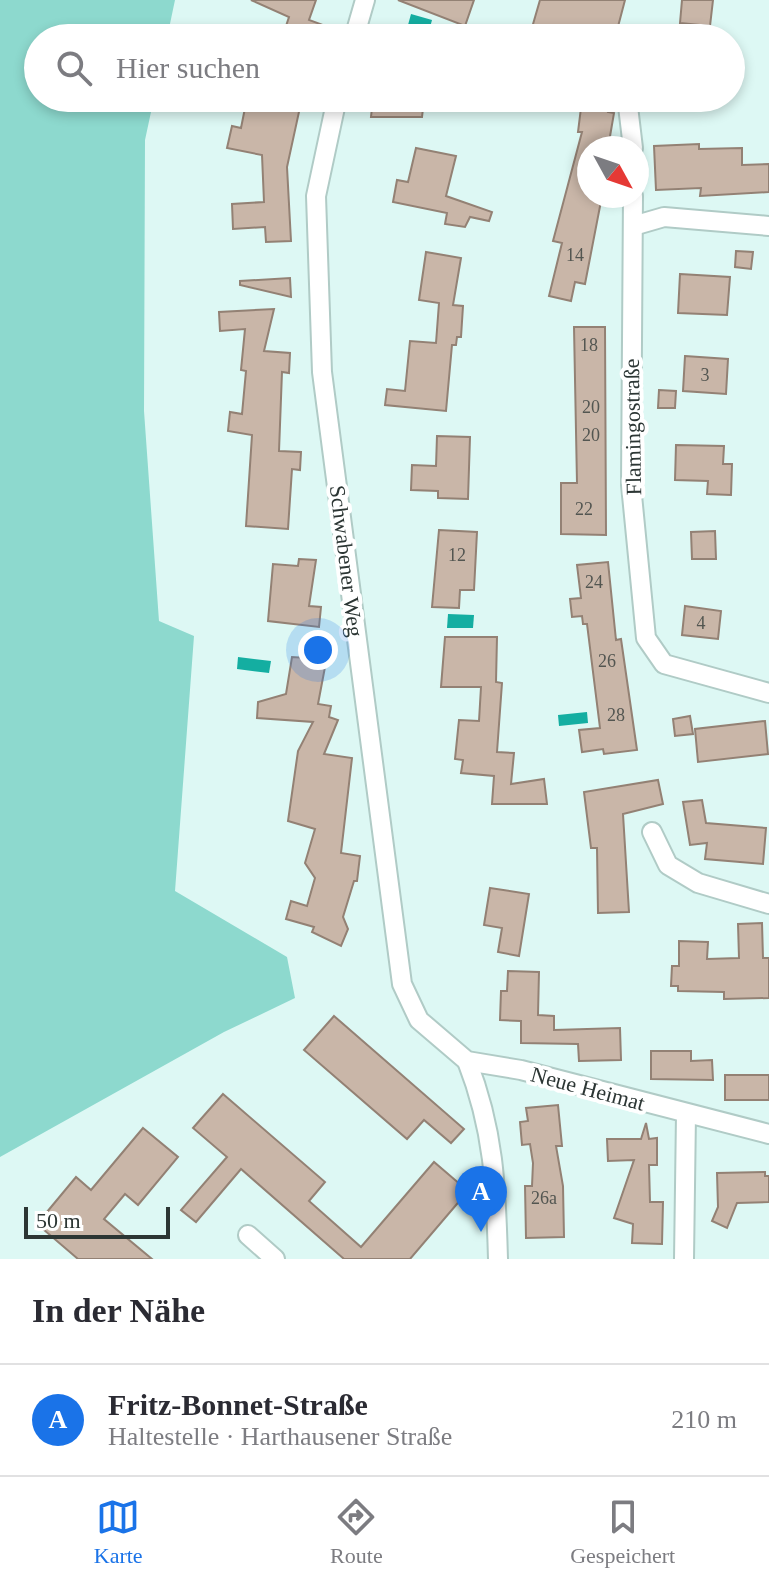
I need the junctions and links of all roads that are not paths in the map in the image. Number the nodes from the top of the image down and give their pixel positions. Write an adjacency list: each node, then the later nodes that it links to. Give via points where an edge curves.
1 (365, 0): 2 (street)
2 (358, 24)
3 (334, 112): 12 (street, Schwabener Weg, via 316,196 322,372 396,947 402,984 419,1020)
4 (629, 112): 5 (street)
5 (632, 136)
6 (633, 208): 7 (street, Flamingostraße)
7 (633, 226): 8 (street, via 664,217); 9 (street, Flamingostraße, via 631,485 646,638 664,664)
8 (769, 226)
9 (769, 693)
10 (652, 832): 11 (street, via 668,865 698,883)
11 (769, 904)
12 (467, 1061): 13 (street, Neue Heimat); 17 (street, via 489,1127)
13 (686, 1114): 14 (street, Neue Heimat); 18 (street)
14 (769, 1134)
15 (248, 1235): 16 (street)
16 (275, 1259)
17 (498, 1259)
18 (684, 1259)

